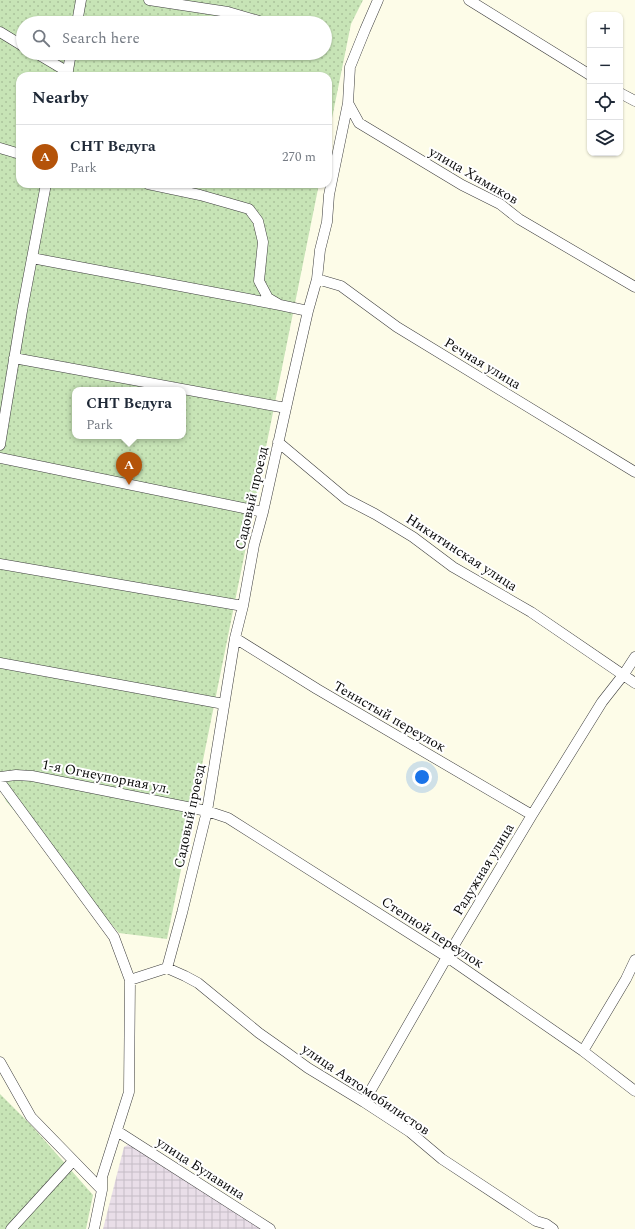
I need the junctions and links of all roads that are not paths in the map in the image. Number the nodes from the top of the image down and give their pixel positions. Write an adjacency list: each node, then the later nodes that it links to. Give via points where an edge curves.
1 (81, 0): 5 (street)
2 (149, 0): 6 (street)
3 (378, 0): 16 (street, Садовый проезд, via 350,67)
4 (469, 0): 13 (street)
5 (78, 16)
6 (242, 16)
7 (0, 32): 8 (street)
8 (16, 42)
9 (46, 60): 11 (street)
10 (70, 60): 12 (street)
11 (64, 72)
12 (67, 72)
13 (587, 73)
14 (623, 95): 15 (street)
15 (635, 102)
16 (348, 103): 19 (street, Садовый проезд); 25 (street, улица Химиков, via 359,123)
17 (0, 148): 18 (street)
18 (16, 153)
19 (332, 180)
20 (45, 188): 23 (street)
21 (167, 188): 26 (street, via 249,209 258,221 263,242 259,281 268,298)
22 (330, 188): 24 (street, Садовый проезд)
23 (32, 258): 26 (street); 28 (street)
24 (317, 279): 27 (street, Садовый проезд); 35 (street, Речная улица, via 341,286 397,327)
25 (635, 286)
26 (280, 305): 27 (street)
27 (308, 311): 31 (street, Садовый проезд)
28 (14, 358): 29 (street); 33 (street)
29 (172, 387)
30 (186, 390): 31 (street)
31 (286, 408): 32 (street, Садовый проезд)
32 (278, 442): 36 (street, Садовый проезд); 42 (street, Никитинская улица, via 346,499 413,537 453,567 531,612)
33 (0, 444)
34 (0, 458): 36 (street)
35 (635, 472)
36 (263, 512): 38 (street, Садовый проезд)
37 (0, 564): 38 (street)
38 (243, 606): 39 (street, Садовый проезд)
39 (234, 638): 44 (street, Садовый проезд); 48 (street, Тенистый переулок)
40 (635, 657): 42 (street, Радужная улица)
41 (0, 663): 44 (street)
42 (624, 674): 43 (street, Никитинская улица); 48 (street, Радужная улица, via 602,702)
43 (635, 683)
44 (224, 704): 47 (street, Садовый проезд)
45 (0, 777): 47 (street, 1-я Огнеупорная ул., via 32,776)
46 (0, 782): 52 (street, via 114,937)
47 (207, 811): 49 (street, Степной переулок, via 228,818); 51 (street, Садовый проезд)
48 (532, 815): 49 (street, Радужная улица)
49 (447, 957): 53 (street, Степной переулок); 56 (street, Радужная улица)
50 (635, 960): 53 (street)
51 (167, 968): 52 (street); 56 (street, улица Автомобилистов, via 198,983 275,1045)
52 (130, 980): 57 (street, via 129,1092)
53 (583, 1051): 55 (street, Степной переулок)
54 (0, 1062): 58 (street, via 31,1117)
55 (635, 1091)
56 (364, 1102): 63 (street, улица Автомобилистов, via 410,1132 442,1159 536,1221)
57 (117, 1131): 59 (street, via 102,1177); 62 (street, улица Булавина)
58 (73, 1161): 59 (street); 60 (street)
59 (102, 1190): 61 (street)
60 (11, 1229)
61 (94, 1229)
62 (270, 1229)
63 (553, 1229)

